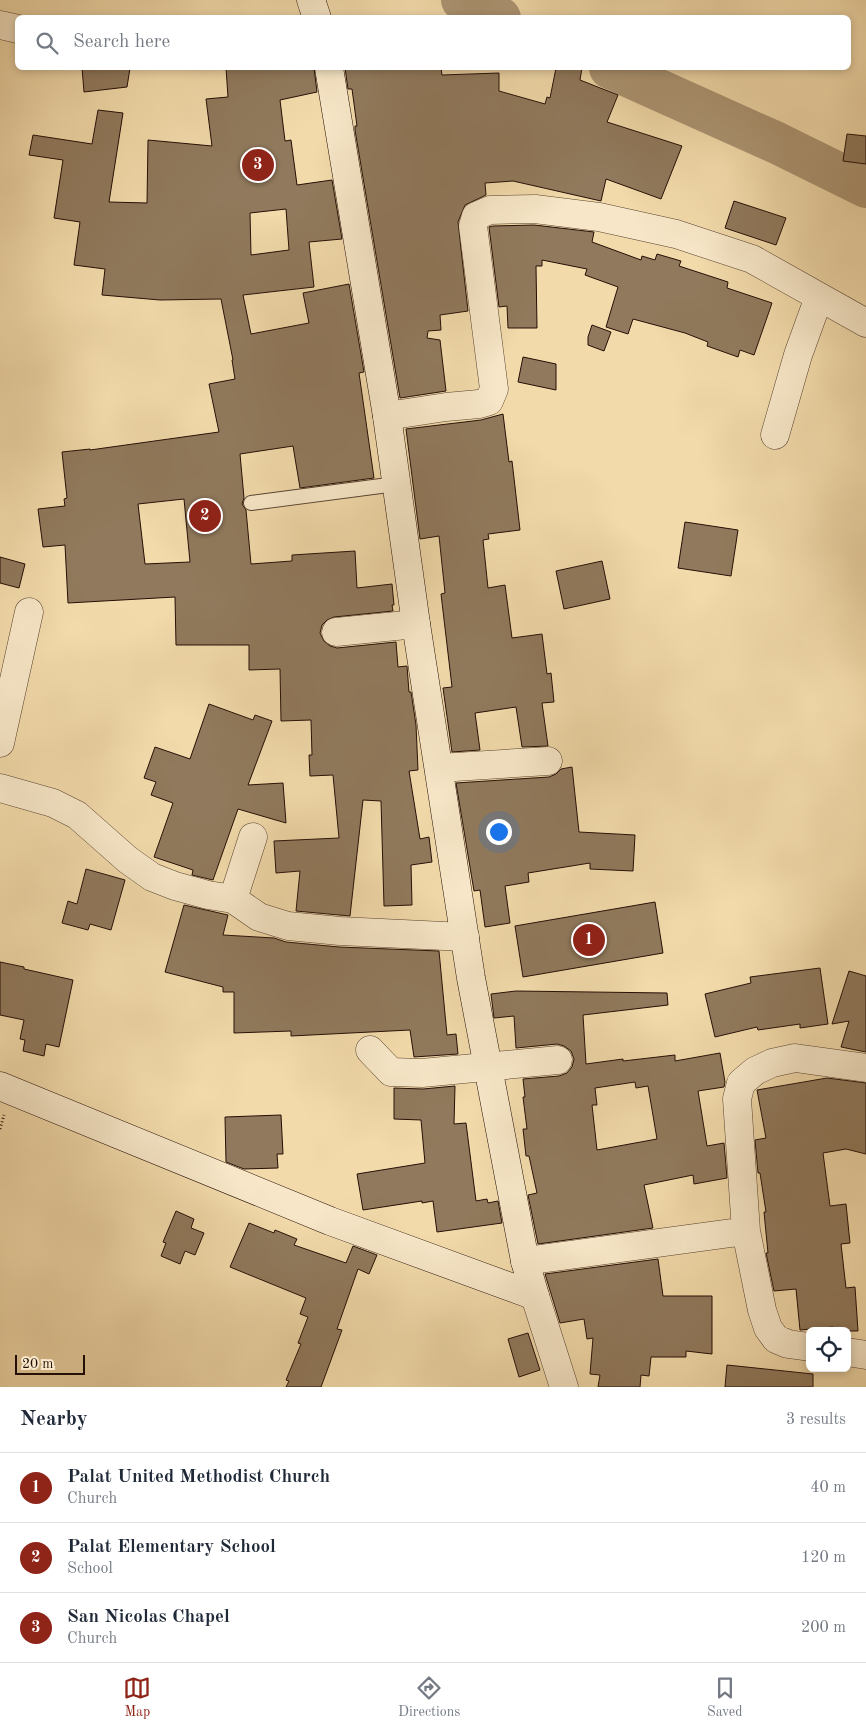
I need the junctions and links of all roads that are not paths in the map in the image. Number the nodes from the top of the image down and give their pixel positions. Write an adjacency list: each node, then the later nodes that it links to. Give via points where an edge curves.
1 (311, 0): 2 (street)
2 (316, 15)
3 (0, 25): 4 (street)
4 (15, 28)
5 (329, 70): 8 (street)
6 (819, 297): 7 (street); 8 (street, via 752,259 676,234 590,216 535,209 490,210 476,216 473,226 494,390 489,400); 9 (street)
7 (866, 324)
8 (387, 416): 10 (street)
9 (775, 435)
10 (396, 484): 11 (lane); 13 (street)
11 (251, 503)
12 (29, 612): 15 (street)
13 (416, 624): 14 (street); 17 (street)
14 (336, 632)
15 (0, 743)
16 (548, 761): 17 (street)
17 (439, 768): 21 (street)
18 (0, 788): 20 (street, via 54,802 77,815 152,877 208,896)
19 (253, 837): 20 (street)
20 (233, 899): 21 (street, via 259,917 288,926)
21 (465, 937): 24 (street)
22 (370, 1050): 24 (street, via 391,1072)
23 (558, 1060): 24 (street)
24 (487, 1067): 28 (street)
25 (866, 1068): 27 (street, via 795,1058 772,1063 741,1083 737,1099)
26 (0, 1086): 29 (street, via 330,1221)
27 (746, 1231): 28 (street); 30 (street, via 768,1328 776,1338 788,1344)
28 (525, 1262): 29 (street)
29 (535, 1296): 33 (street)
30 (806, 1346)
31 (851, 1353): 32 (street)
32 (866, 1355)
33 (564, 1387)

